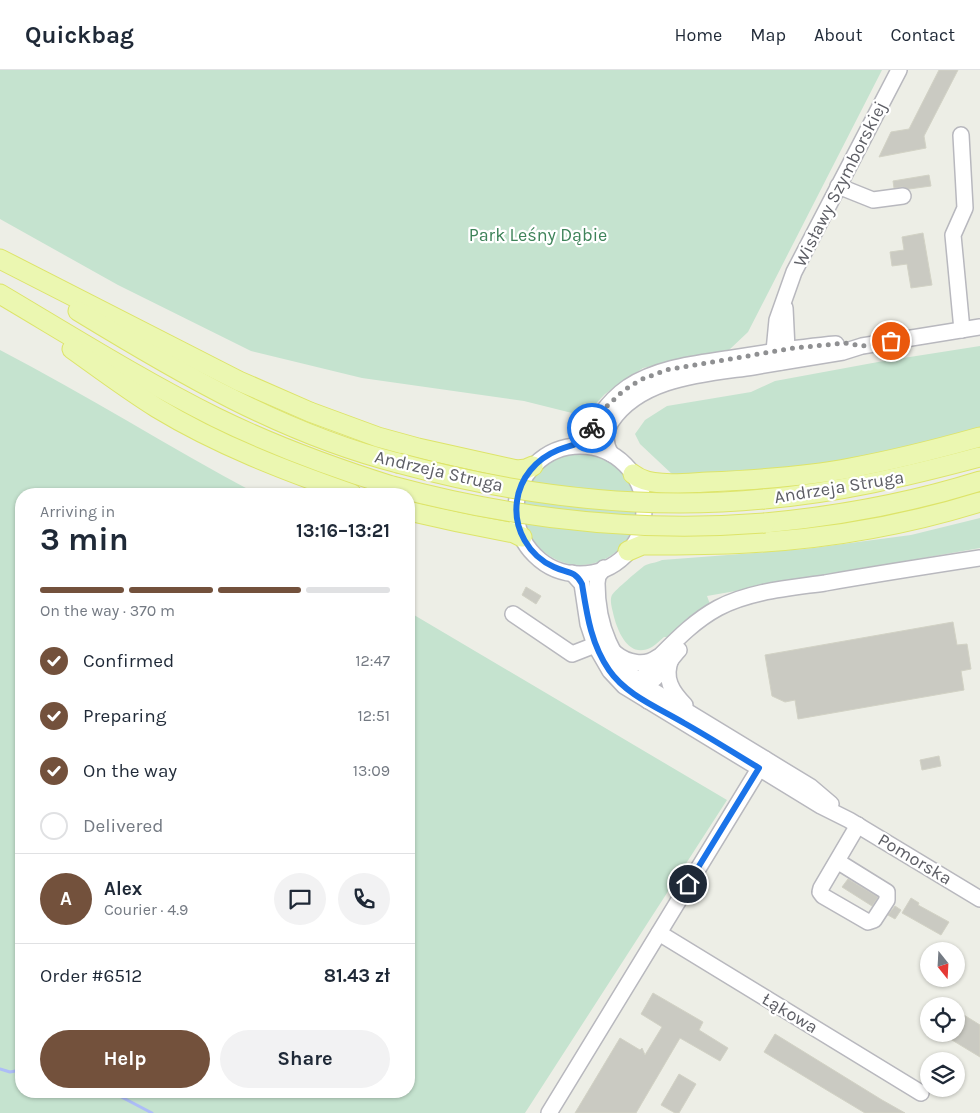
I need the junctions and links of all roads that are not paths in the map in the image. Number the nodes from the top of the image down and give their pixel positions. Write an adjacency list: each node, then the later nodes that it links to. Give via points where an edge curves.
1 (899, 70): 3 (street, Wisławy Szymborskiej)
2 (961, 134): 5 (street)
3 (838, 186): 4 (street, via 873,200); 10 (street, Wisławy Szymborskiej, via 798,264 785,300)
4 (903, 196)
5 (972, 207): 9 (street, via 953,235)
6 (0, 261): 14 (main road, Andrzeja Struga, bridge, via 133,344 226,396 321,437 398,463 490,485 580,497 663,502 764,499 860,486); 15 (main road, via 239,381 310,412 378,437 451,457 517,470)
7 (0, 296): 18 (main road, via 159,409 226,444); 19 (main road, Andrzeja Struga, bridge, via 215,417 304,457)
8 (980, 327): 9 (street)
9 (962, 330): 10 (street, via 843,352)
10 (780, 354): 12 (street, via 679,367 640,380 623,391 602,412 587,438); 13 (street, via 677,380 641,394 624,407 609,426 606,442)
11 (980, 437): 16 (main road, via 852,468 790,477 690,483 650,482)
12 (572, 446): 13 (street, via 592,447); 15 (street, via 549,454)
13 (611, 454): 16 (street)
14 (980, 457)
15 (533, 466): 23 (street, via 522,482 517,502)
16 (633, 474): 24 (street, via 642,494 643,514 639,533)
17 (980, 481): 20 (main road, Andrzeja Struga, bridge, via 858,511 765,523 708,526 582,522 487,508)
18 (336, 488)
19 (401, 488)
20 (415, 491)
21 (980, 502): 24 (main road, via 845,532 749,543 642,545)
22 (415, 511): 23 (main road)
23 (522, 537): 27 (street, via 542,561 556,569)
24 (628, 551): 26 (street)
25 (980, 558): 31 (street, via 786,589 732,602 700,619 677,638)
26 (604, 568): 27 (street); 30 (street, Pomorska, via 598,576 597,589 602,626)
27 (572, 572): 29 (street, Pomorska, via 582,584)
28 (513, 614): 29 (street, via 572,654)
29 (595, 645): 32 (street, Pomorska, via 610,671)
30 (612, 650): 31 (street, via 638,663); 33 (street, Pomorska)
31 (666, 657): 33 (street, via 653,679); 35 (street, Pomorska, via 671,688)
32 (624, 686): 33 (street, Pomorska); 34 (street, Pomorska)
33 (642, 686): 34 (street, Pomorska, via 643,696); 35 (street, Pomorska)
34 (648, 702): 36 (street, Pomorska)
35 (709, 725): 36 (street, Pomorska)
36 (762, 763): 37 (street, Pomorska, via 811,787); 40 (street)
37 (854, 822): 38 (street); 39 (street, Pomorska)
38 (837, 861): 38 (street, via 820,892 871,922 887,900 887,892)
39 (980, 899)
40 (658, 935): 41 (street, Łąkowa); 42 (street)
41 (920, 1092)
42 (549, 1113)

